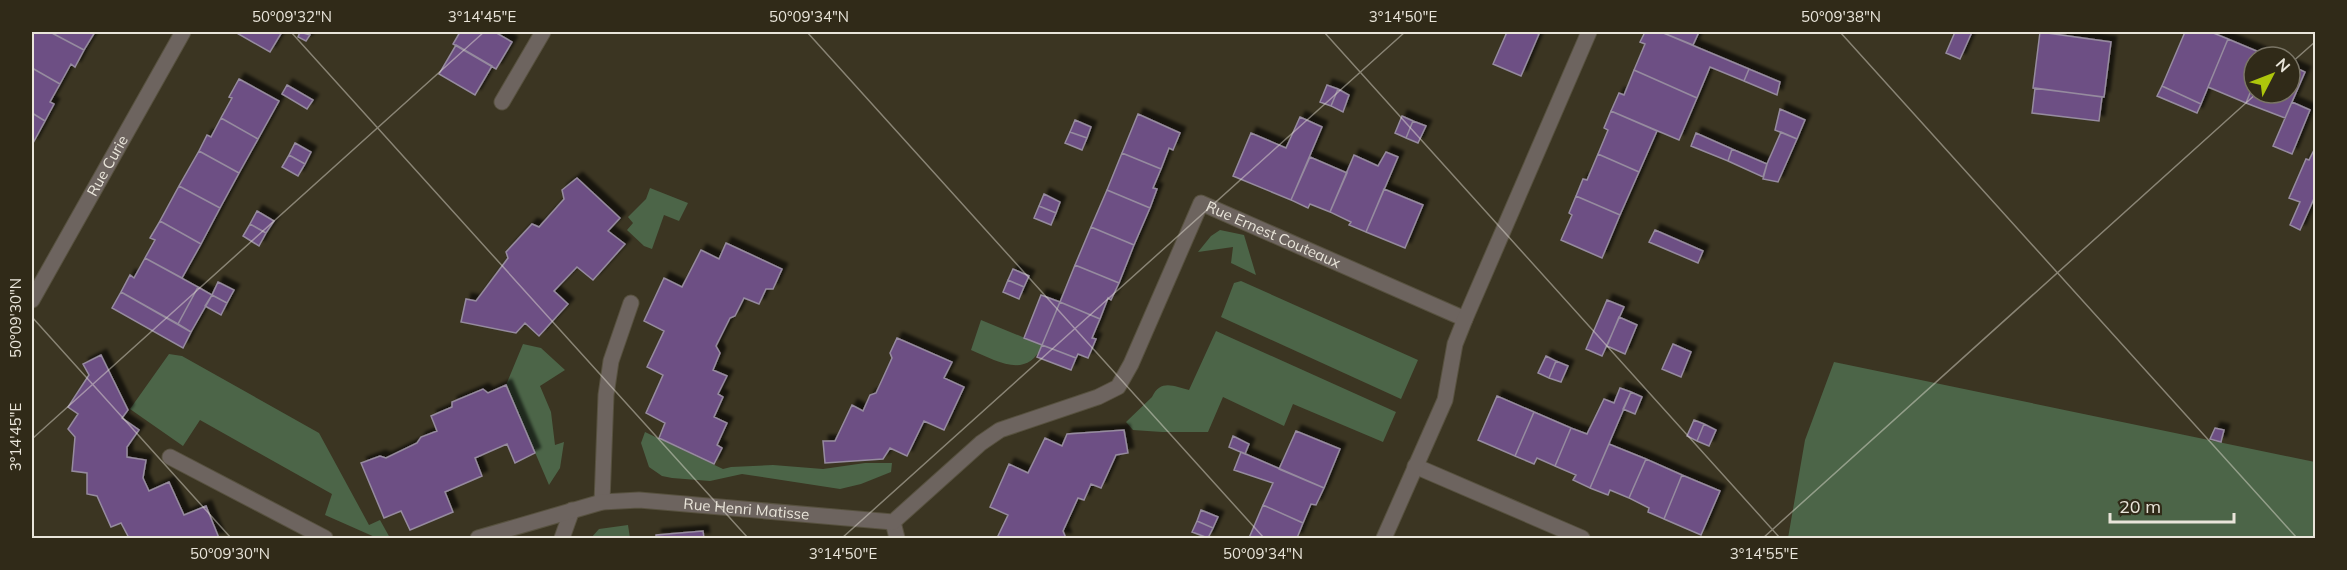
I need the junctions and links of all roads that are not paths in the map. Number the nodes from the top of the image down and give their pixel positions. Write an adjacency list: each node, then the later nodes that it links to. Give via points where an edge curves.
1 (183, 32): 5 (street, Rue Curie)
2 (543, 32): 4 (street)
3 (1589, 32): 7 (street)
4 (502, 102)
5 (32, 300)
6 (631, 303): 10 (street, via 611,361 606,395)
7 (1465, 319): 9 (street, via 1455,344 1445,400); 12 (street, Rue Ernest Couteaux, via 1201,203 1118,387 1000,430)
8 (170, 457): 13 (street)
9 (1415, 466): 17 (street); 18 (street)
10 (602, 502): 11 (street, Rue Henri Matisse); 12 (street, Rue Henri Matisse, via 639,500)
11 (572, 510): 14 (street, Rue Henri Matisse); 15 (street)
12 (893, 522): 16 (street)
13 (325, 538)
14 (478, 538)
15 (562, 538)
16 (897, 538)
17 (1383, 538)
18 (1582, 538)

